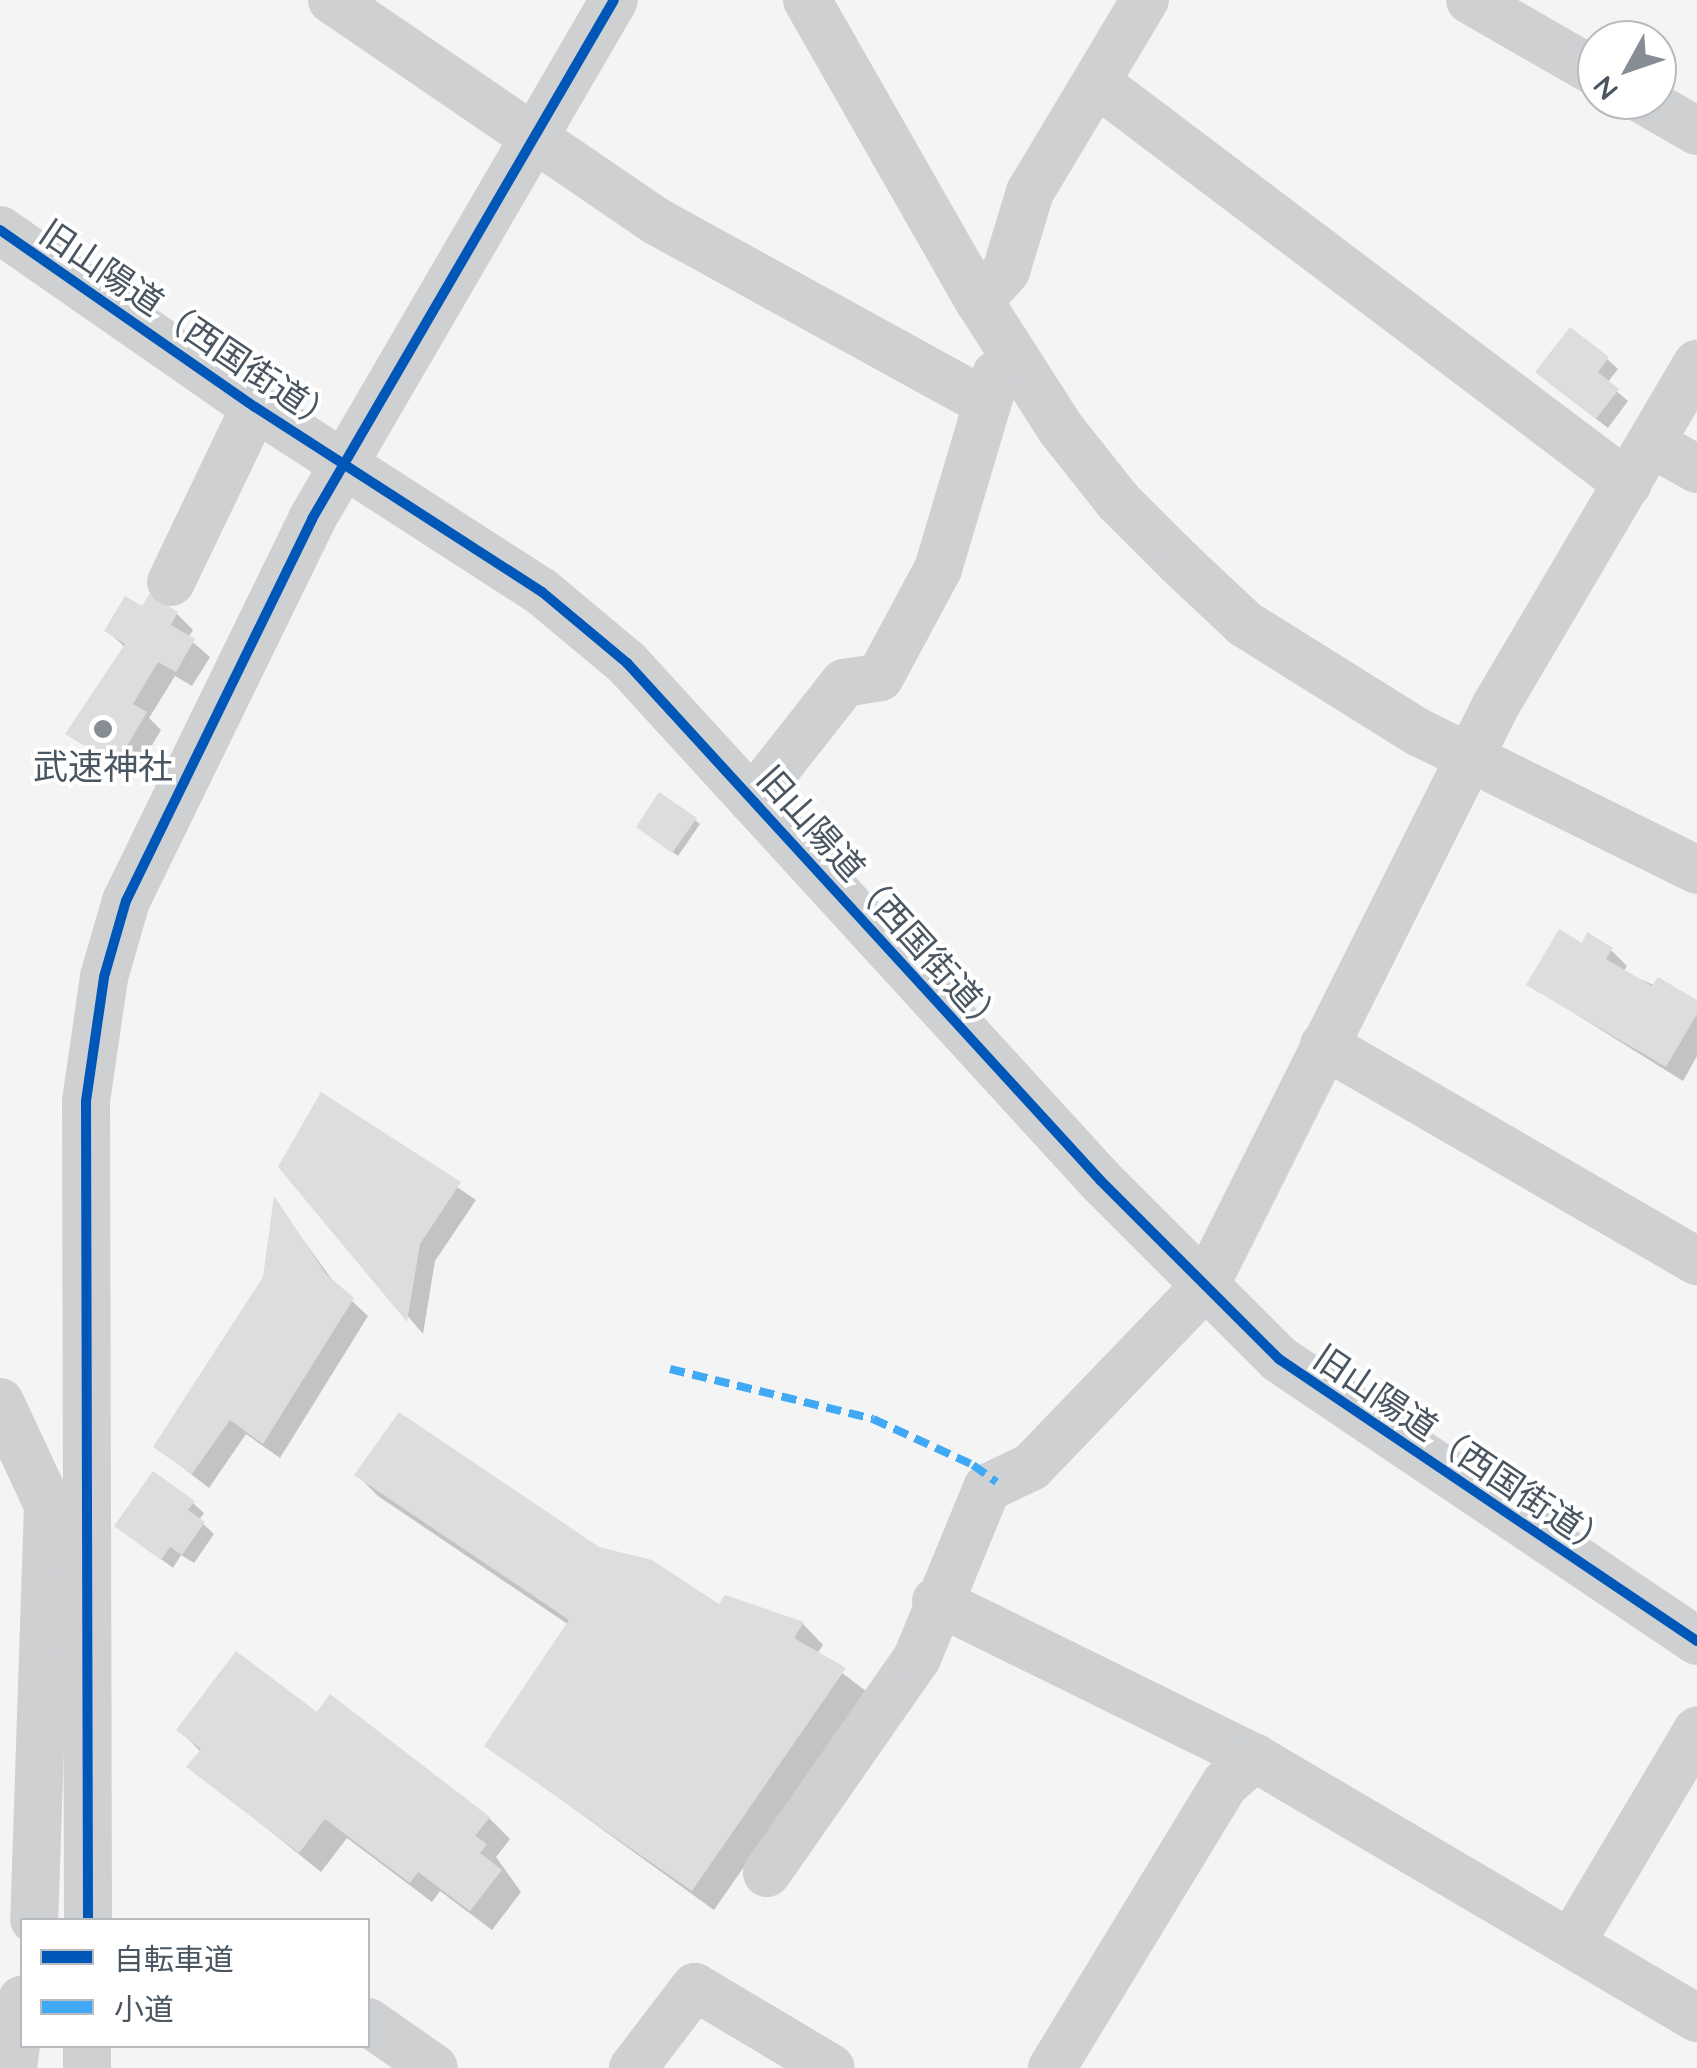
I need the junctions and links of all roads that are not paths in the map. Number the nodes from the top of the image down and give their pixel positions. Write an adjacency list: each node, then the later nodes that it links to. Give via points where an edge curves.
1 (332, 0): 8 (street)
2 (614, 0): 8 (street)
3 (806, 0): 10 (street)
4 (1145, 0): 7 (street)
5 (1470, 0): 6 (street)
6 (1577, 62)
7 (1097, 83): 10 (street, via 1030,192 1006,271); 18 (street)
8 (536, 142): 13 (street, via 656,222); 16 (street)
9 (0, 230): 14 (street, 旧山陽道（西国街道）)
10 (979, 300): 11 (street)
11 (1012, 346): 13 (street); 20 (street, via 1061,429 1118,501 1245,624)
12 (1697, 364): 15 (street)
13 (984, 401): 21 (street, via 938,569 880,677 844,683)
14 (256, 407): 16 (street, 旧山陽道（西国街道）); 19 (street)
15 (1652, 443): 17 (street); 18 (street)
16 (346, 466): 21 (street, 旧山陽道（西国街道）, via 542,592 628,663); 33 (street, via 287,569 126,901 104,978 86,1101)
17 (1697, 469)
18 (1628, 484): 20 (street)
19 (172, 582)
20 (1470, 757): 22 (street); 23 (street)
21 (752, 800): 25 (street, 旧山陽道（西国街道）)
22 (1697, 870)
23 (1324, 1045): 24 (street); 25 (street)
24 (1697, 1261)
25 (1205, 1286): 27 (street, via 1031,1468 987,1488); 28 (street, 旧山陽道（西国街道）, via 1280,1359)
26 (0, 1402): 32 (street, via 48,1505)
27 (936, 1601): 30 (street); 31 (street, via 900,1686)
28 (1697, 1641)
29 (1697, 1731): 34 (street)
30 (1256, 1758): 34 (street); 38 (street, via 1225,1784)
31 (767, 1873)
32 (41, 1906)
33 (88, 1918)
34 (1572, 1943): 36 (street)
35 (20, 2015): 39 (street)
36 (1697, 2018)
37 (370, 2023): 40 (street)
38 (1072, 2061)
39 (13, 2068)
40 (434, 2068)
41 (633, 2068): 42 (street, via 696,1987)
42 (830, 2068)

